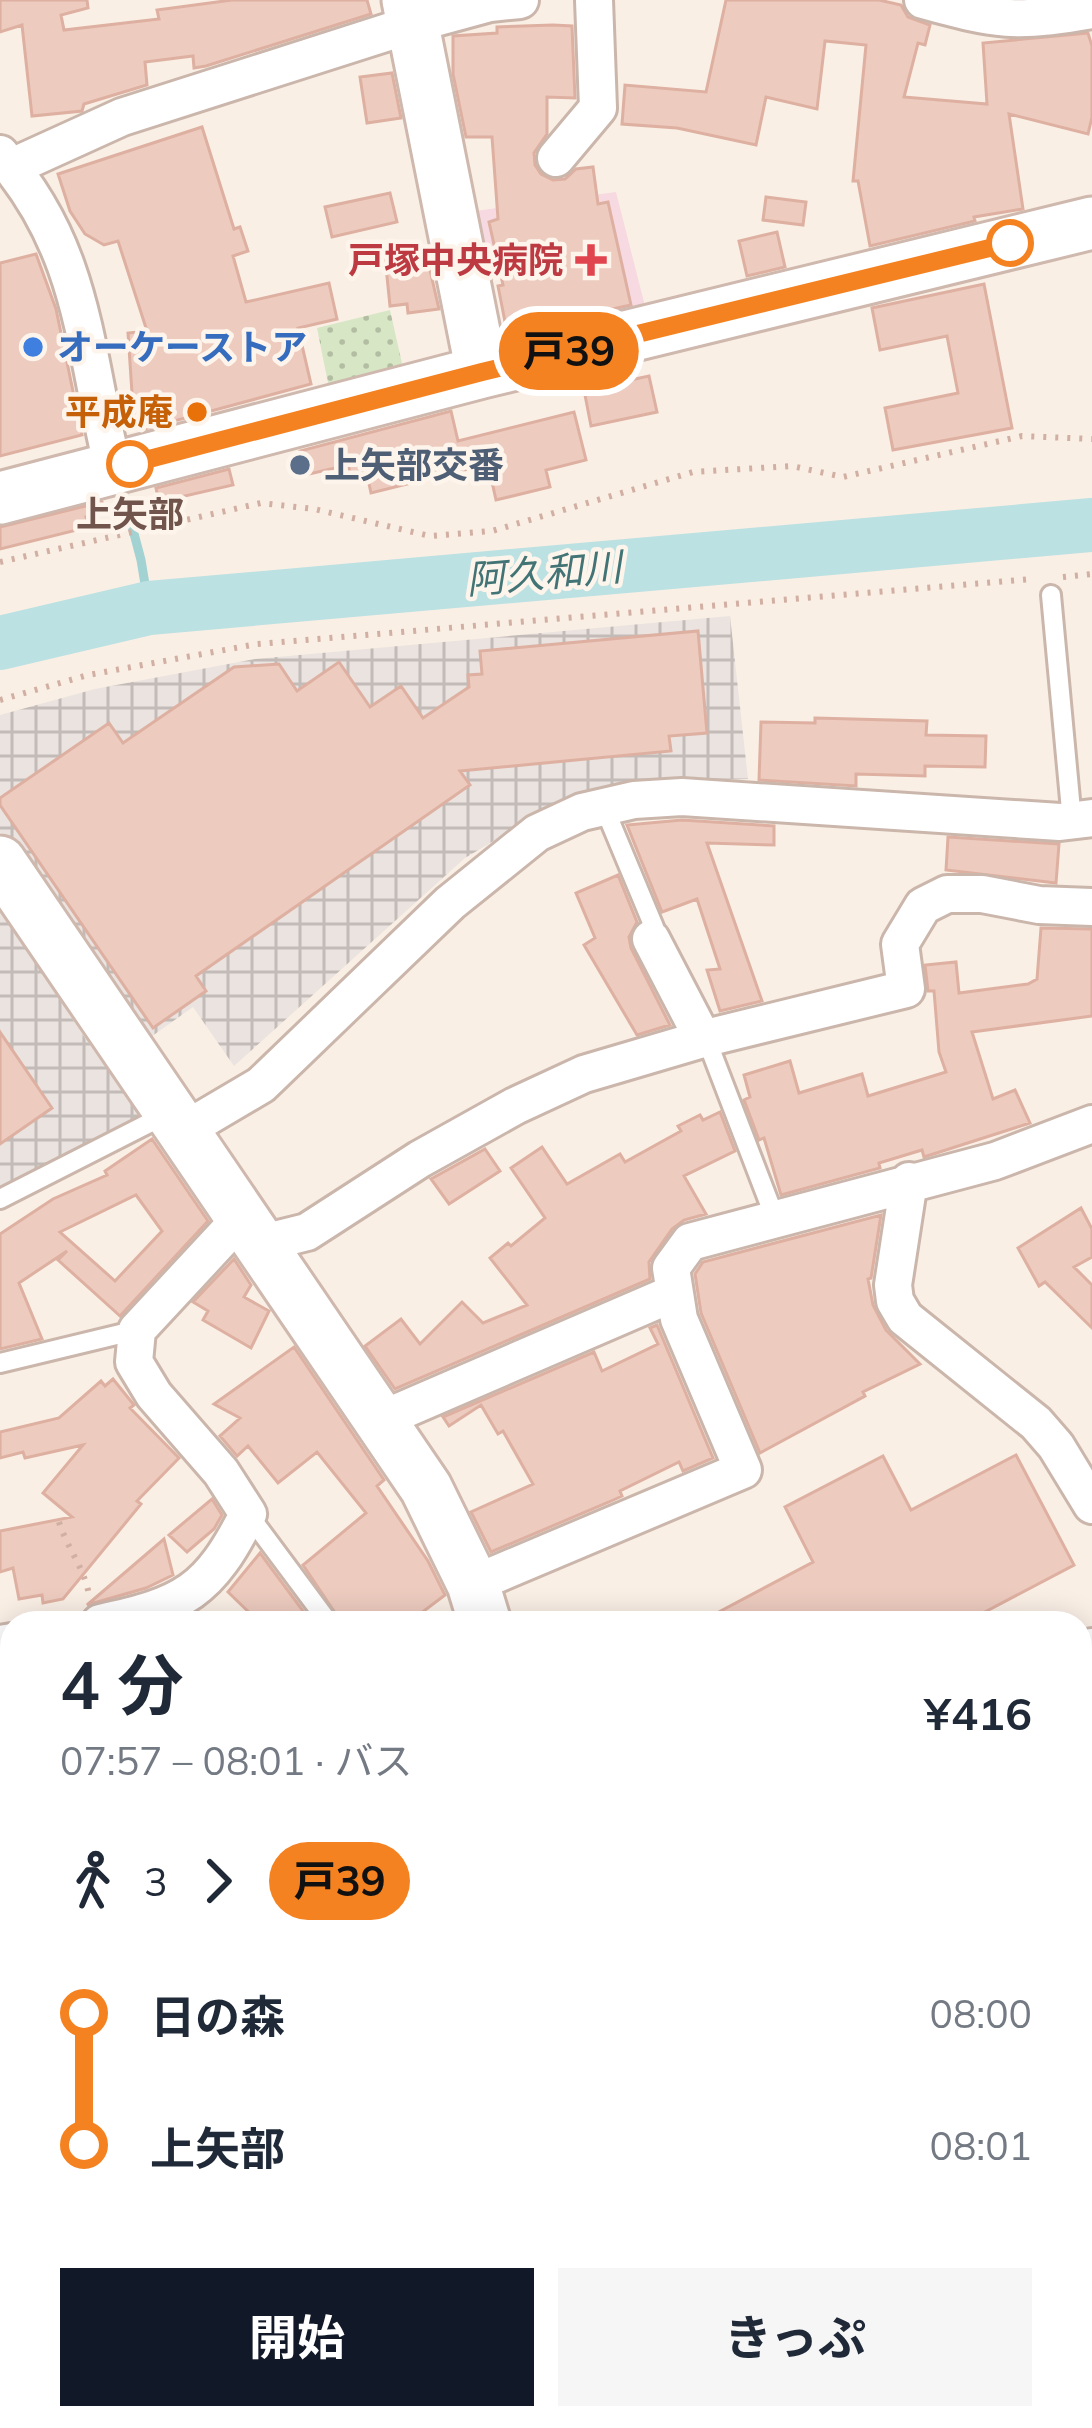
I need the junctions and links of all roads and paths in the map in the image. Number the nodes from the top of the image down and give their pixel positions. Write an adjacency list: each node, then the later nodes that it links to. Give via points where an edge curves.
1 (520, 0): 5 (street)
2 (594, 0): 6 (street, via 598,108)
3 (923, 0): 4 (street, via 994,20)
4 (1092, 10)
5 (411, 12): 7 (street); 9 (street)
6 (556, 158)
7 (6, 160): 11 (street, via 74,279)
8 (1092, 223): 9 (street)
9 (482, 372): 11 (street)
10 (1092, 439): 13 (path, via 1022,436 843,477 792,466 693,472 492,531 430,536 261,503)
11 (112, 468): 12 (street)
12 (0, 498)
13 (0, 562)
14 (1092, 574): 16 (path, via 256,644)
15 (1051, 595): 18 (lane)
16 (0, 700)
17 (604, 807): 18 (street, via 682,797); 21 (lane, via 654,927); 23 (street, via 537,833 450,903 261,1085)
18 (1082, 820)
19 (0, 862): 23 (street)
20 (1092, 907): 22 (street, via 947,894 923,906 900,944 906,989)
21 (651, 939): 22 (street)
22 (704, 1039): 27 (lane); 28 (street, via 584,1074 515,1106 307,1232)
23 (176, 1122): 26 (lane); 28 (street)
24 (1092, 1124): 25 (street, via 995,1161)
25 (909, 1181): 27 (street); 33 (street, via 893,1285 905,1318 1036,1424)
26 (0, 1199)
27 (775, 1218): 29 (street, via 690,1242 671,1268)
28 (250, 1231): 30 (street); 32 (street)
29 (674, 1293): 32 (street); 36 (street, via 743,1470)
30 (137, 1330): 31 (lane); 34 (street, via 134,1362)
31 (0, 1364)
32 (380, 1420): 36 (street, via 426,1488)
33 (1092, 1504)
34 (248, 1514): 38 (street, via 225,1560); 39 (lane)
35 (59, 1522): 37 (path, via 84,1568)
36 (479, 1603)
37 (94, 1611)
38 (161, 1611)
39 (320, 1611)

